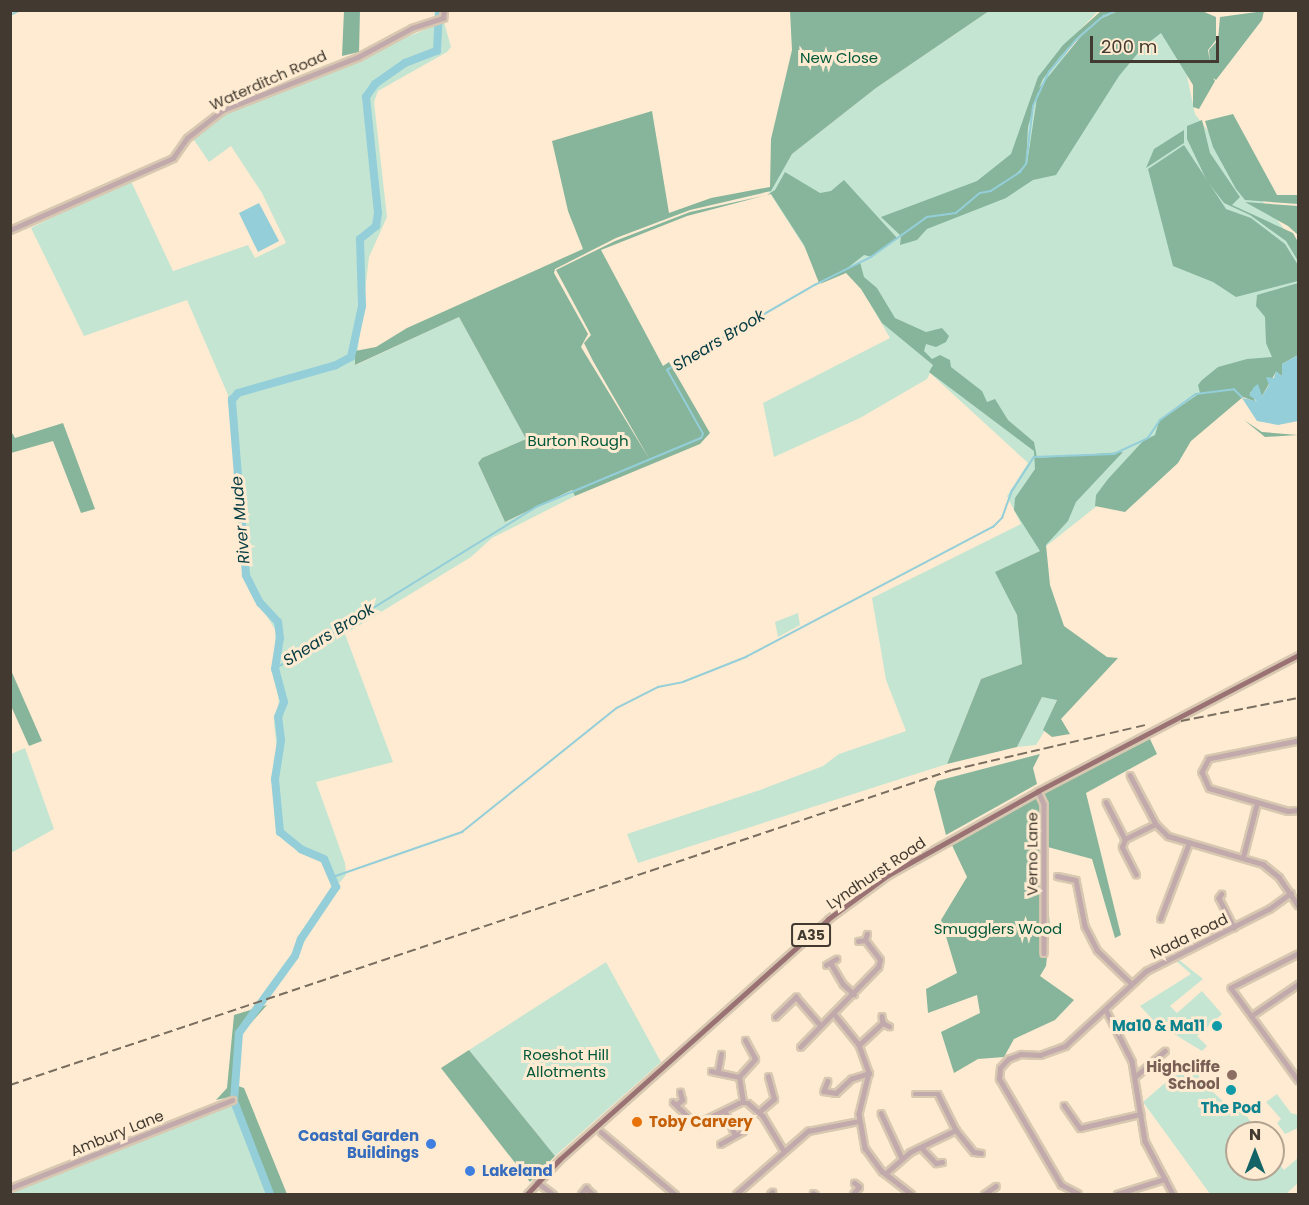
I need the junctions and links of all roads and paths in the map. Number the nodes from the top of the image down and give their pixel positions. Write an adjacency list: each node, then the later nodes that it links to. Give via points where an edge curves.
1 (444, 10): 2 (street, Waterditch Road, via 443,18 412,28 358,57 223,110 187,138 173,158)
2 (10, 230)
3 (1299, 655): 6 (main road, Lyndhurst Road / A35)
4 (1299, 741): 8 (street, via 1209,759 1202,772 1209,788)
5 (1130, 775): 10 (street)
6 (1038, 791): 22 (street, Verno Lane, via 1044,804); 77 (main road, Lyndhurst Road / A35, via 934,848 840,910)
7 (1106, 802): 11 (street)
8 (1257, 803): 9 (street); 13 (street)
9 (1299, 810)
10 (1156, 824): 11 (street); 12 (street, via 1167,836)
11 (1125, 839): 14 (street, via 1122,848)
12 (1189, 843): 13 (street); 19 (street)
13 (1243, 857): 16 (street, via 1263,864)
14 (1136, 875)
15 (1057, 876): 27 (street, via 1076,880 1085,926 1096,950)
16 (1291, 893): 18 (street); 20 (street, Nada Road)
17 (1219, 897): 20 (street)
18 (1299, 905)
19 (1160, 919)
20 (1234, 927): 27 (street, Nada Road, via 1151,968)
21 (858, 941): 25 (street, via 866,937)
22 (1044, 953)
23 (1299, 954): 35 (street, via 1231,988)
24 (887, 959): 25 (street)
25 (880, 960): 29 (street)
26 (826, 965): 29 (street, via 834,962 843,984)
27 (1131, 983): 31 (street, Nada Road)
28 (1299, 984): 35 (street)
29 (854, 994): 33 (street)
30 (774, 1006): 32 (street)
31 (1106, 1010): 48 (street); 90 (street, Nada Road, via 1065,1046 1040,1055 1021,1054 1008,1059 1000,1068 999,1079 1061,1185)
32 (780, 1011): 36 (street); 38 (street, via 796,997)
33 (835, 1015): 38 (street); 41 (street)
34 (882, 1016): 37 (street)
35 (1251, 1016): 50 (street)
36 (775, 1017)
37 (883, 1023): 39 (street); 41 (street)
38 (821, 1026): 42 (street)
39 (889, 1026)
40 (745, 1040): 49 (street, via 755,1059)
41 (859, 1045): 47 (street)
42 (800, 1047)
43 (1165, 1051): 48 (street)
44 (721, 1054): 46 (street)
45 (711, 1071): 46 (street)
46 (718, 1071): 49 (street)
47 (869, 1073): 51 (street, via 851,1079 837,1093 824,1091); 62 (street)
48 (1136, 1076): 61 (street)
49 (740, 1077): 56 (street)
50 (1299, 1080)
51 (828, 1081)
52 (766, 1082): 59 (street, via 774,1099)
53 (680, 1092): 63 (street, via 682,1100 675,1103)
54 (915, 1094): 65 (street, via 922,1098 938,1094)
55 (232, 1100): 80 (street, Ambury Lane)
56 (743, 1102): 58 (street); 59 (street)
57 (1064, 1105): 61 (street, via 1080,1128)
58 (725, 1111): 63 (street); 68 (street)
59 (759, 1112): 71 (street)
60 (881, 1113): 73 (street)
61 (1140, 1114): 76 (street, via 1145,1141)
62 (859, 1121): 71 (street, via 812,1130); 75 (street, via 868,1154)
63 (696, 1124): 64 (street)
64 (692, 1130)
65 (956, 1130): 70 (street); 72 (street, via 974,1152)
66 (743, 1131): 68 (street)
67 (601, 1132): 85 (street)
68 (735, 1134): 69 (street)
69 (720, 1144)
70 (921, 1147): 73 (street); 74 (street)
71 (784, 1151): 86 (street)
72 (981, 1153)
73 (902, 1158): 75 (street)
74 (938, 1164)
75 (885, 1174): 88 (street)
76 (1165, 1179): 91 (street); 92 (street)
77 (537, 1182): 81 (main road, Lyndhurst Road / A35); 82 (street)
78 (854, 1183): 87 (street, via 859,1187)
79 (996, 1186): 89 (street)
80 (10, 1188)
81 (527, 1194)
82 (553, 1194)
83 (581, 1194): 84 (street, via 586,1188)
84 (593, 1194)
85 (675, 1194)
86 (736, 1194)
87 (853, 1194)
88 (911, 1194)
89 (984, 1194)
90 (1078, 1194)
91 (1117, 1194)
92 (1173, 1194)

